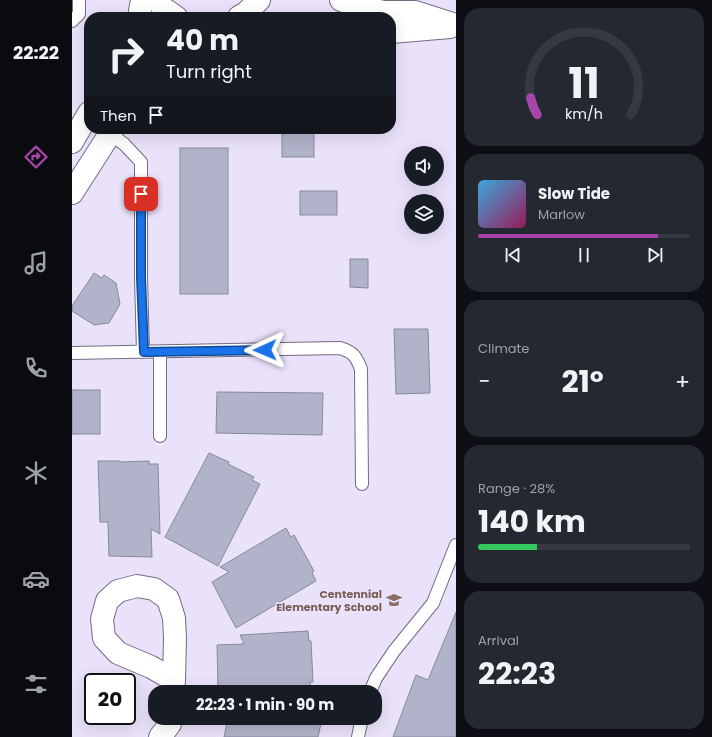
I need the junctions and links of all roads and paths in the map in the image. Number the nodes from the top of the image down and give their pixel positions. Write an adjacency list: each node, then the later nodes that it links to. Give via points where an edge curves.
1 (79, 0): 9 (lane, via 79,14)
2 (142, 0): 6 (street)
3 (158, 0): 7 (street)
4 (259, 0): 8 (street)
5 (341, 0): 10 (street, via 360,8 384,12 415,12)
6 (140, 12)
7 (169, 12)
8 (247, 12)
9 (72, 21)
10 (456, 26): 11 (street)
11 (396, 32)
12 (84, 122): 15 (street)
13 (109, 134): 16 (street)
14 (114, 134): 17 (lane, via 141,162)
15 (72, 142)
16 (72, 193)
17 (144, 352): 18 (lane); 19 (lane)
18 (160, 352): 20 (lane); 21 (lane, via 340,348 348,351 356,358 361,369)
19 (72, 353)
20 (160, 436)
21 (362, 484)
22 (456, 545): 23 (lane, via 433,603 394,651)
23 (373, 685)
24 (169, 725): 26 (street)
25 (361, 725): 27 (lane)
26 (160, 737)
27 (358, 737)

